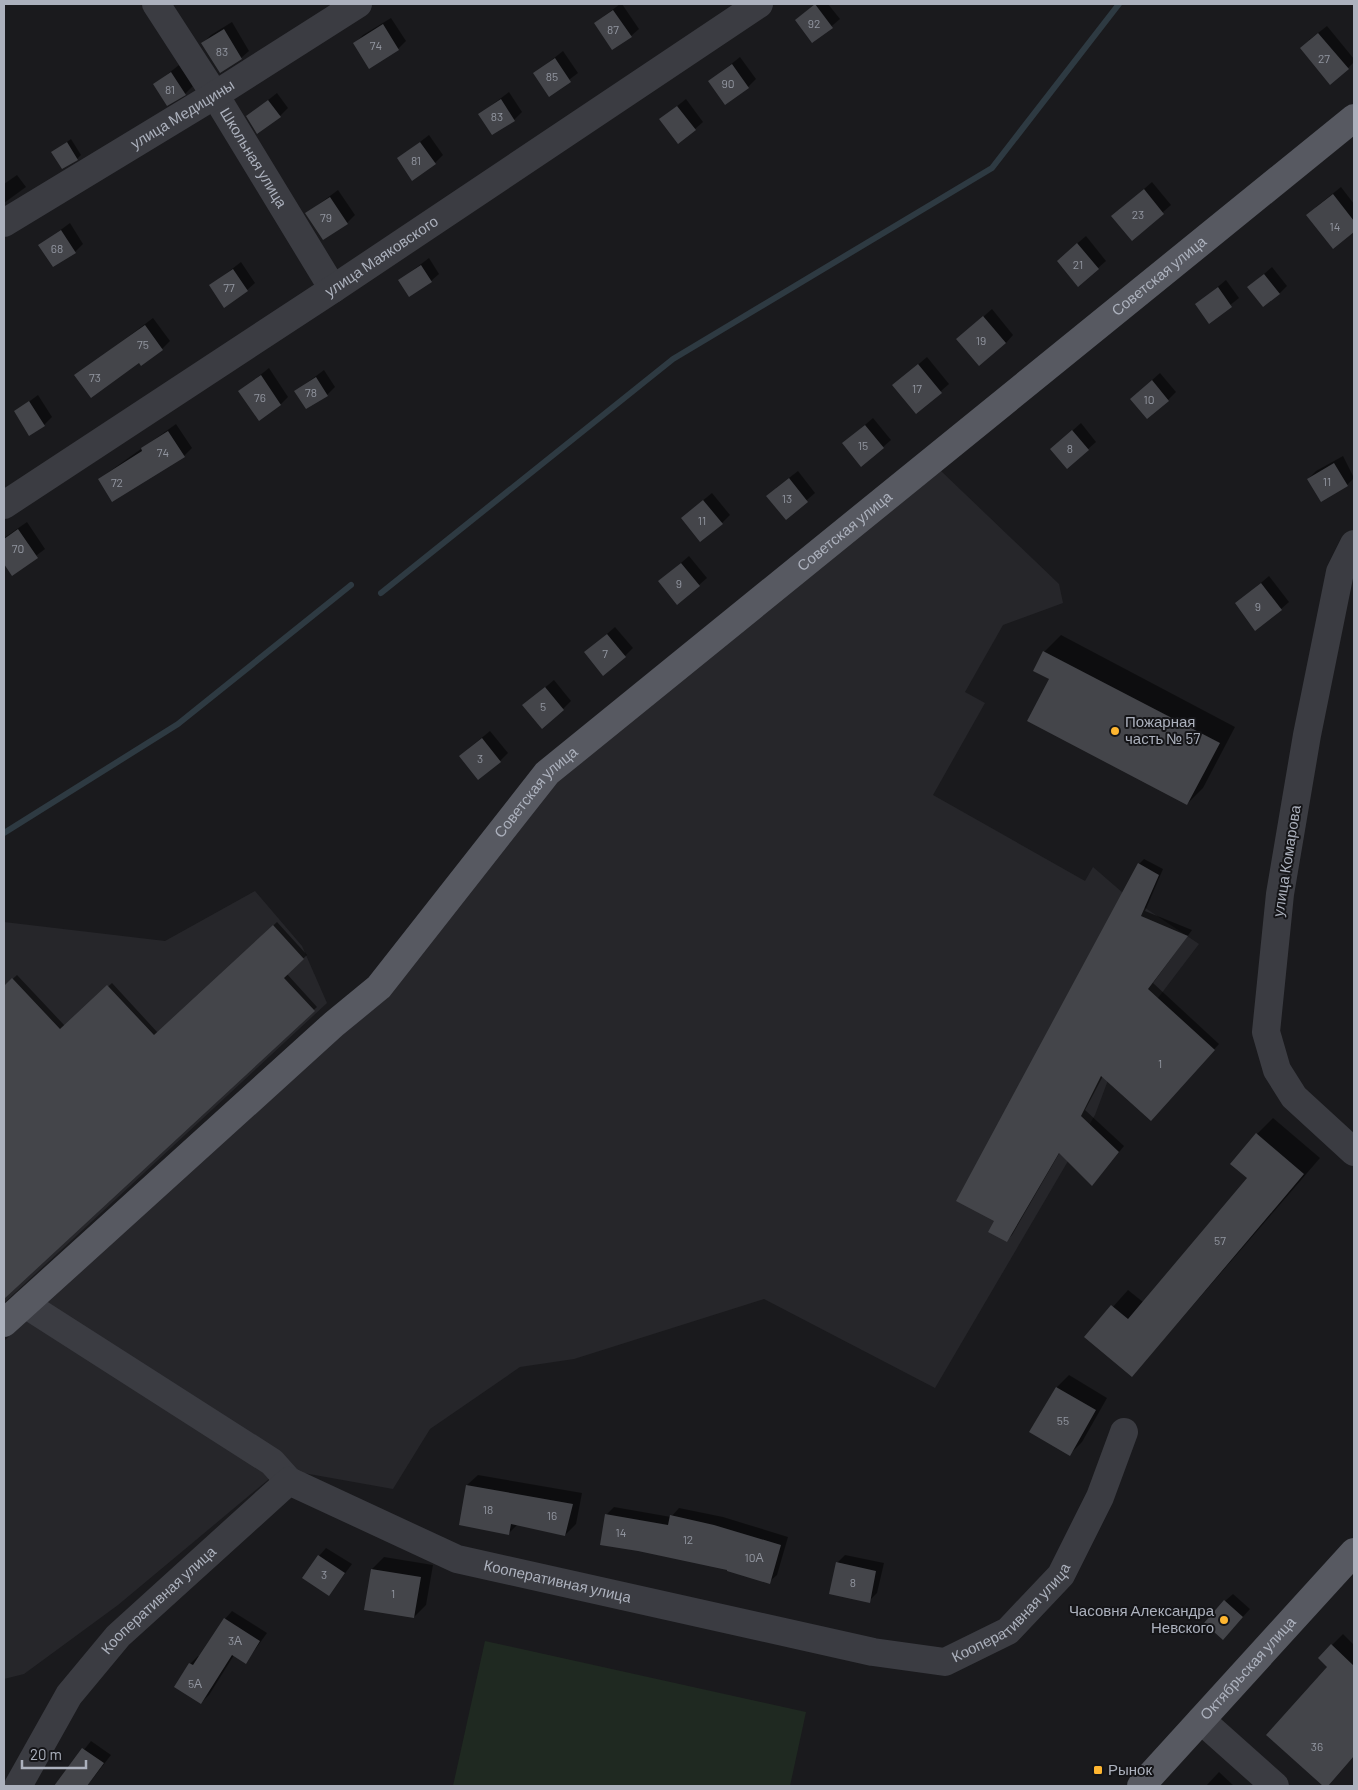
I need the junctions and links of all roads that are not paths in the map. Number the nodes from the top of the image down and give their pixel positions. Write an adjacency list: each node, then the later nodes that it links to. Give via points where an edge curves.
1 (156, 4): 4 (street, Школьная улица)
2 (358, 4): 4 (street, улица Медицины)
3 (759, 4): 7 (street, улица Маяковского)
4 (215, 95): 6 (street, улица Медицины); 7 (street, Школьная улица)
5 (1354, 118): 11 (main road, Советская улица, via 548,773 378,987)
6 (4, 223)
7 (333, 289): 8 (street, улица Маяковского)
8 (4, 505)
9 (1354, 544): 10 (street, улица Комарова, via 1340,572 1307,735 1280,894 1266,1032 1277,1070 1294,1096)
10 (1354, 1152)
11 (24, 1304): 12 (main road, Советская улица); 14 (street, via 272,1462)
12 (4, 1323)
13 (1124, 1432): 14 (street, Кооперативная улица, via 1100,1497 1061,1575 1008,1631 945,1662 873,1652 457,1559)
14 (289, 1481): 17 (street, Кооперативная улица, via 118,1636 69,1695)
15 (1354, 1552): 16 (main road, Октябрьская улица)
16 (1201, 1720): 18 (main road, Октябрьская улица); 19 (street)
17 (18, 1786)
18 (1141, 1786)
19 (1275, 1786)

